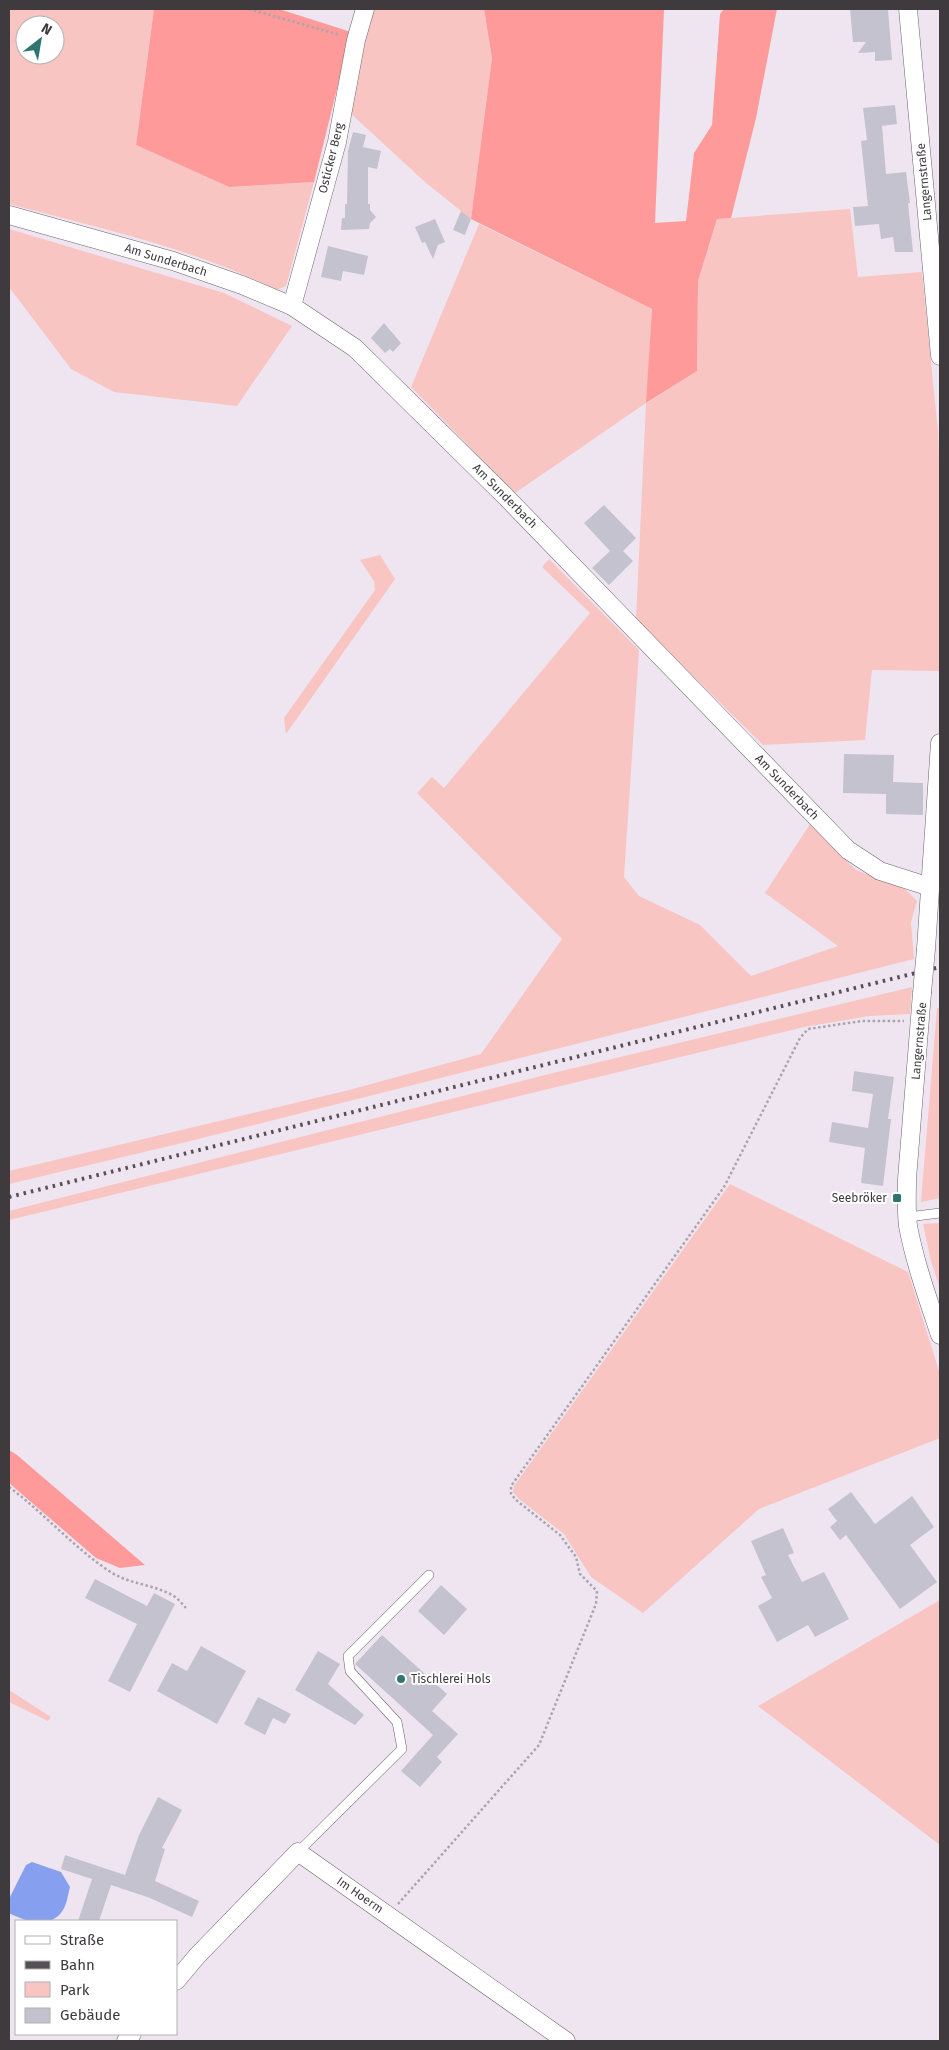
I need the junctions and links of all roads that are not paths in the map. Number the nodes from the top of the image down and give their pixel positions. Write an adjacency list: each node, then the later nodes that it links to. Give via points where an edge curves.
1 (364, 9): 4 (street, Osticker Berg, via 337,142)
2 (908, 9): 5 (street, Langernstraße)
3 (9, 215): 4 (street, Am Sunderbach, via 173,261)
4 (292, 306): 7 (street, Am Sunderbach, via 355,348 505,496 848,850 880,871)
5 (940, 356)
6 (940, 742): 7 (street, Langernstraße)
7 (930, 887): 9 (street, Langernstraße, bridge, via 907,1179)
8 (940, 1213): 9 (lane)
9 (908, 1217): 10 (street, Langernstraße, via 922,1280)
10 (940, 1335)
11 (429, 1575): 12 (lane, via 348,1656 350,1672 397,1722 402,1749)
12 (298, 1852): 13 (street); 14 (street, Im Hoerm)
13 (178, 1979)
14 (566, 2041)

